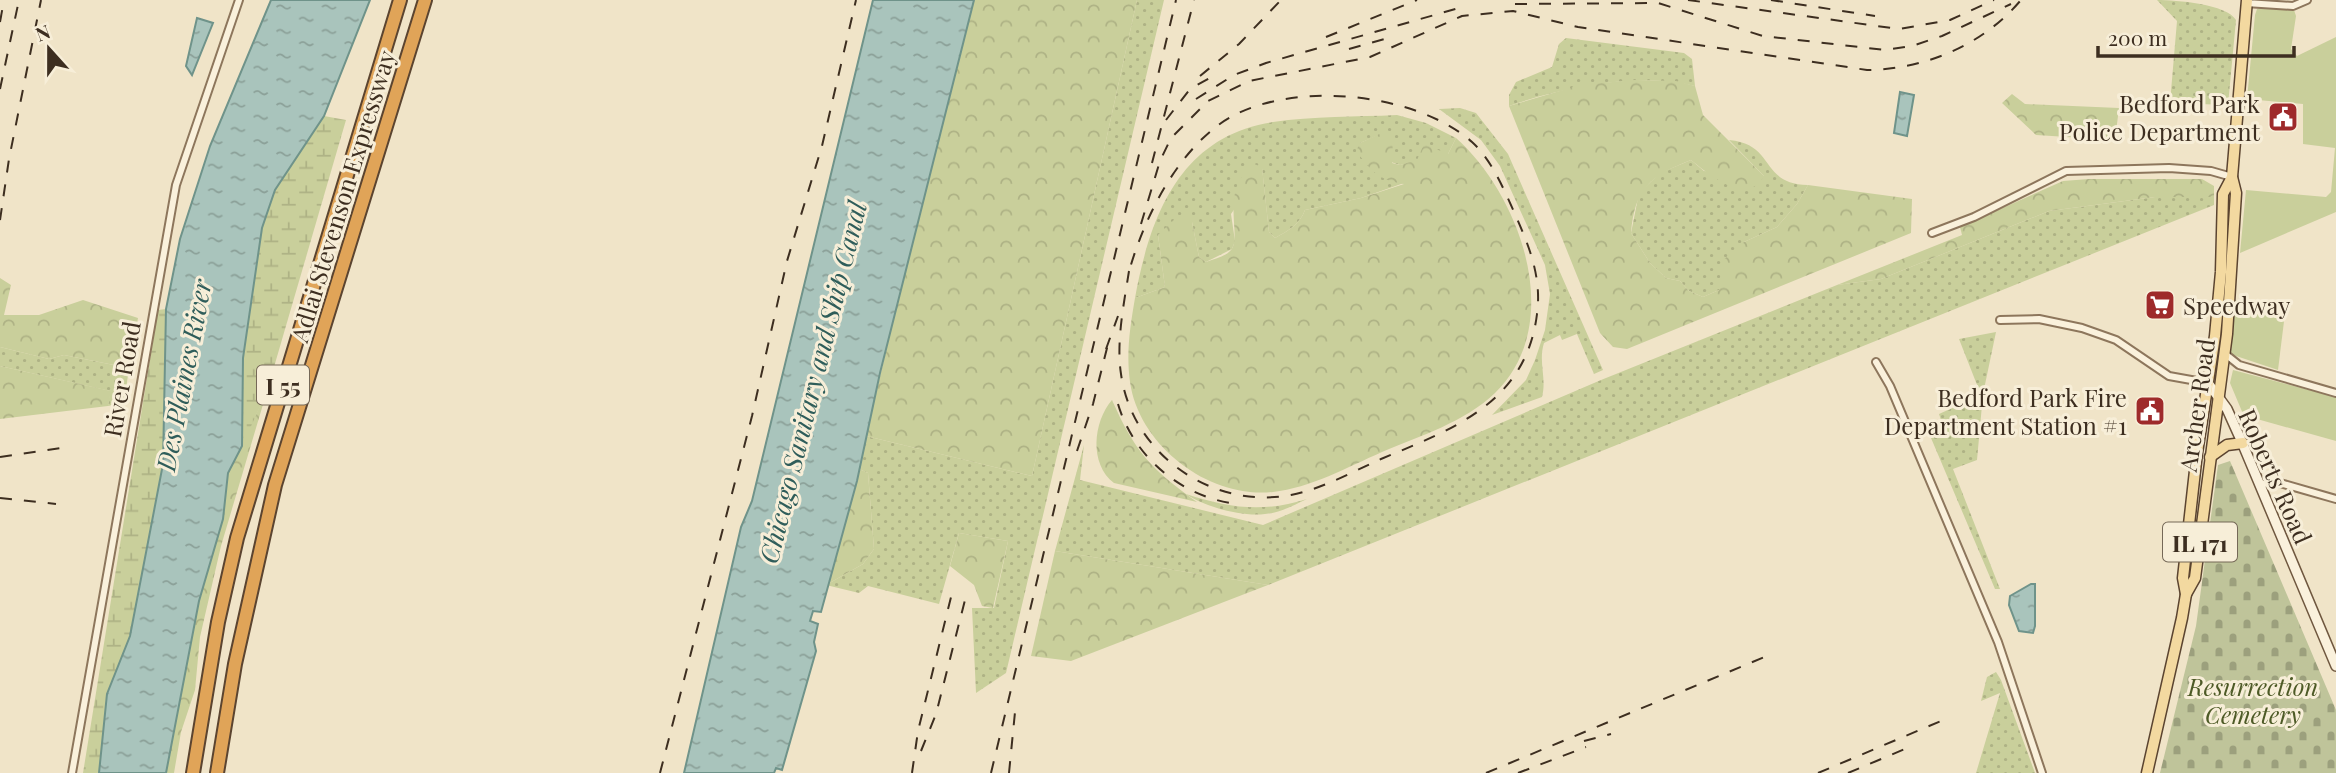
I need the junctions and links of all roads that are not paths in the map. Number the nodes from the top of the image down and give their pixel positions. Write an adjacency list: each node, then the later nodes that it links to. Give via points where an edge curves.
1 (239, 0): 22 (street, River Road, via 176,185)
2 (400, 0): 23 (highway, Adlai Stevenson Expressway / I 55, via 237,538)
3 (425, 0): 24 (highway, Adlai Stevenson Expressway / I 55, via 275,485 237,651)
4 (2306, 0): 5 (street, via 2293,6)
5 (2247, 2): 6 (main road, Archer Road / IL 171)
6 (2232, 177): 7 (street, via 2169,168 2066,171); 9 (main road, Archer Road / IL 171, via 2236,193 2234,244); 13 (main road, Archer Road / IL 171, via 2222,194 2221,272)
7 (1932, 233)
8 (2000, 320): 13 (street, via 2059,321 2116,340 2169,376)
9 (2224, 353): 11 (street); 12 (main road, Archer Road / IL 171)
10 (1876, 362): 25 (street, via 1997,642)
11 (2239, 365): 12 (street); 14 (street)
12 (2221, 370): 15 (main road, Archer Road / IL 171)
13 (2207, 383): 15 (street, Roberts Road); 20 (main road, Archer Road / IL 171, via 2183,578)
14 (2336, 393)
15 (2217, 398): 16 (street, Roberts Road); 17 (main road, Archer Road / IL 171)
16 (2243, 443): 17 (main road, via 2227,444); 18 (street, Roberts Road)
17 (2210, 457): 20 (main road, Archer Road / IL 171, via 2195,578)
18 (2260, 484): 19 (street, via 2280,483); 21 (street, Roberts Road)
19 (2336, 499)
20 (2186, 594): 26 (main road, Archer Road / IL 171)
21 (2336, 666)
22 (72, 773)
23 (193, 773)
24 (217, 773)
25 (2042, 773)
26 (2147, 773)

